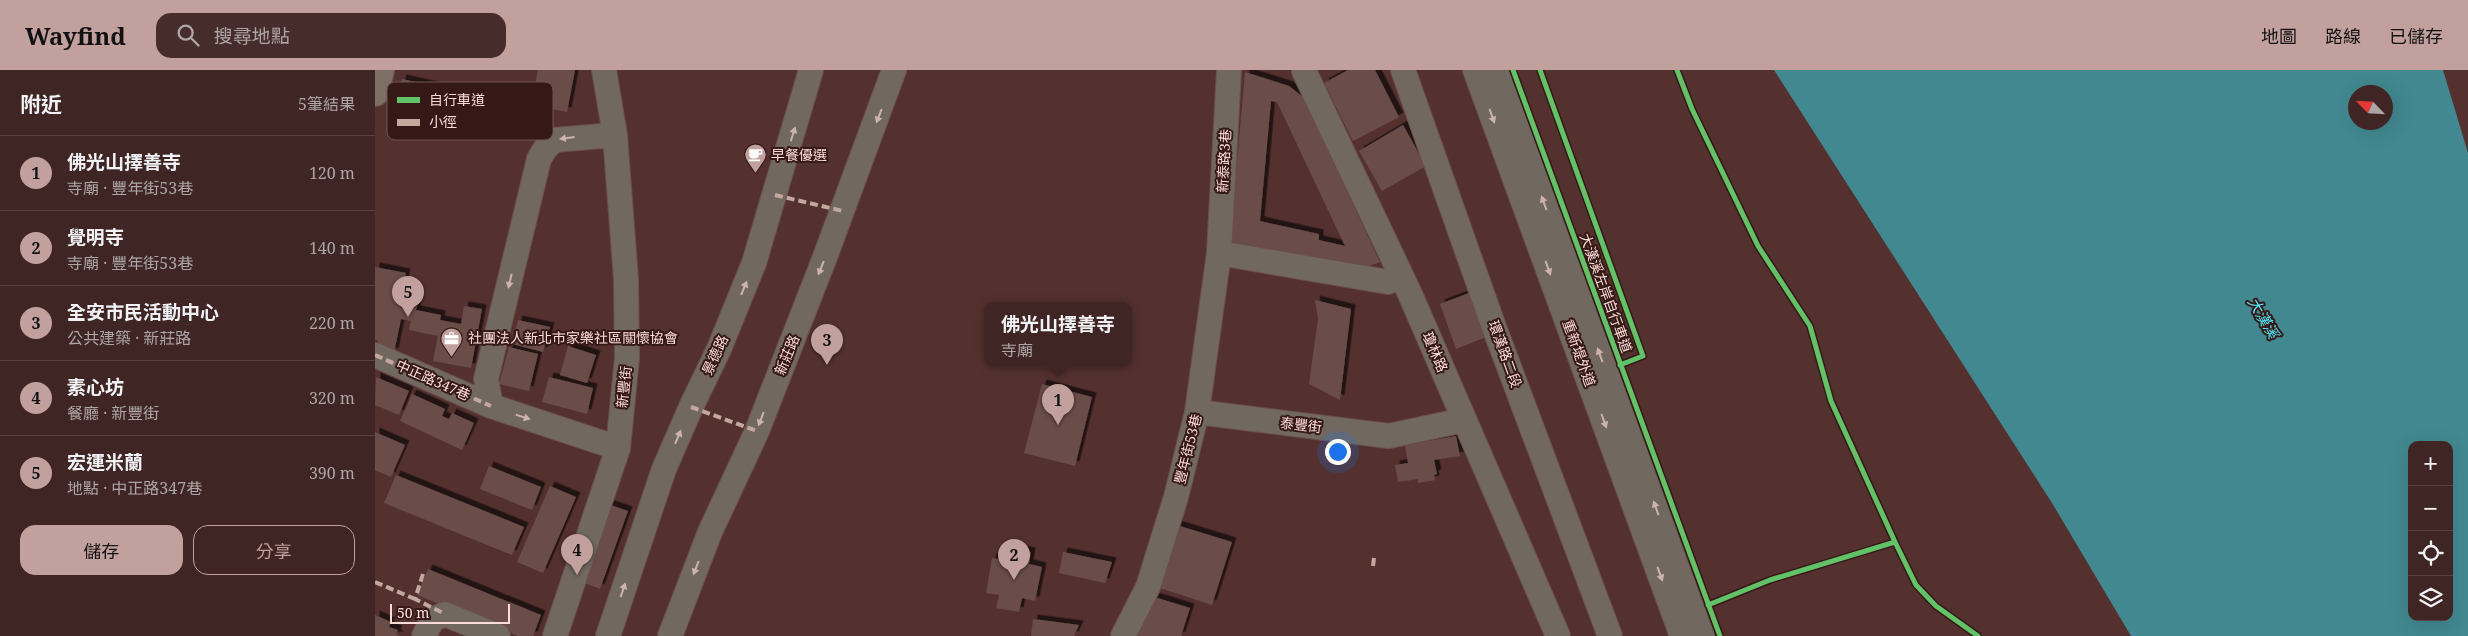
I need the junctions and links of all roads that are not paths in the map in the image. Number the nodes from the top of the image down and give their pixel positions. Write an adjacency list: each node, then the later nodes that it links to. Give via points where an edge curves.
1 (379, 70): 10 (main road)
2 (604, 70): 11 (street, 新豐街)
3 (811, 70): 22 (street, 景德路, one-way to 3, via 664,469 754,263)
4 (894, 70): 23 (street, 新莊路, one-way to 23, via 757,431 710,532)
5 (1229, 70): 12 (street, 新泰路3巷)
6 (1303, 70): 13 (street, 瓊林路)
7 (1403, 70): 26 (street, 環漢路二段, via 1494,327)
8 (1475, 70): 27 (street, 重新堤外道, one-way to 27)
9 (1496, 70): 28 (street, 重新堤外道, one-way to 9)
10 (375, 92)
11 (615, 135): 15 (street, one-way to 15, via 554,140 539,159 486,380); 18 (street, 新豐街, via 626,279 627,358)
12 (1219, 253): 13 (street, via 1388,282); 16 (street, 豐年街53巷)
13 (1401, 276): 17 (street, 瓊林路)
14 (375, 355): 15 (street, 中正路347巷)
15 (491, 406): 18 (street, 中正路347巷, one-way to 18)
16 (1197, 412): 17 (street, 泰豐街, via 1389,436); 24 (street, 豐年街53巷, via 1176,497 1148,587)
17 (1464, 420): 25 (street, 瓊林路)
18 (618, 448): 21 (street, 新豐街)
19 (424, 636): 20 (street, via 432,620 445,614)
20 (498, 636)
21 (555, 636)
22 (608, 636)
23 (670, 636)
24 (1123, 636)
25 (1558, 636)
26 (1610, 636)
27 (1682, 636)
28 (1702, 636)

